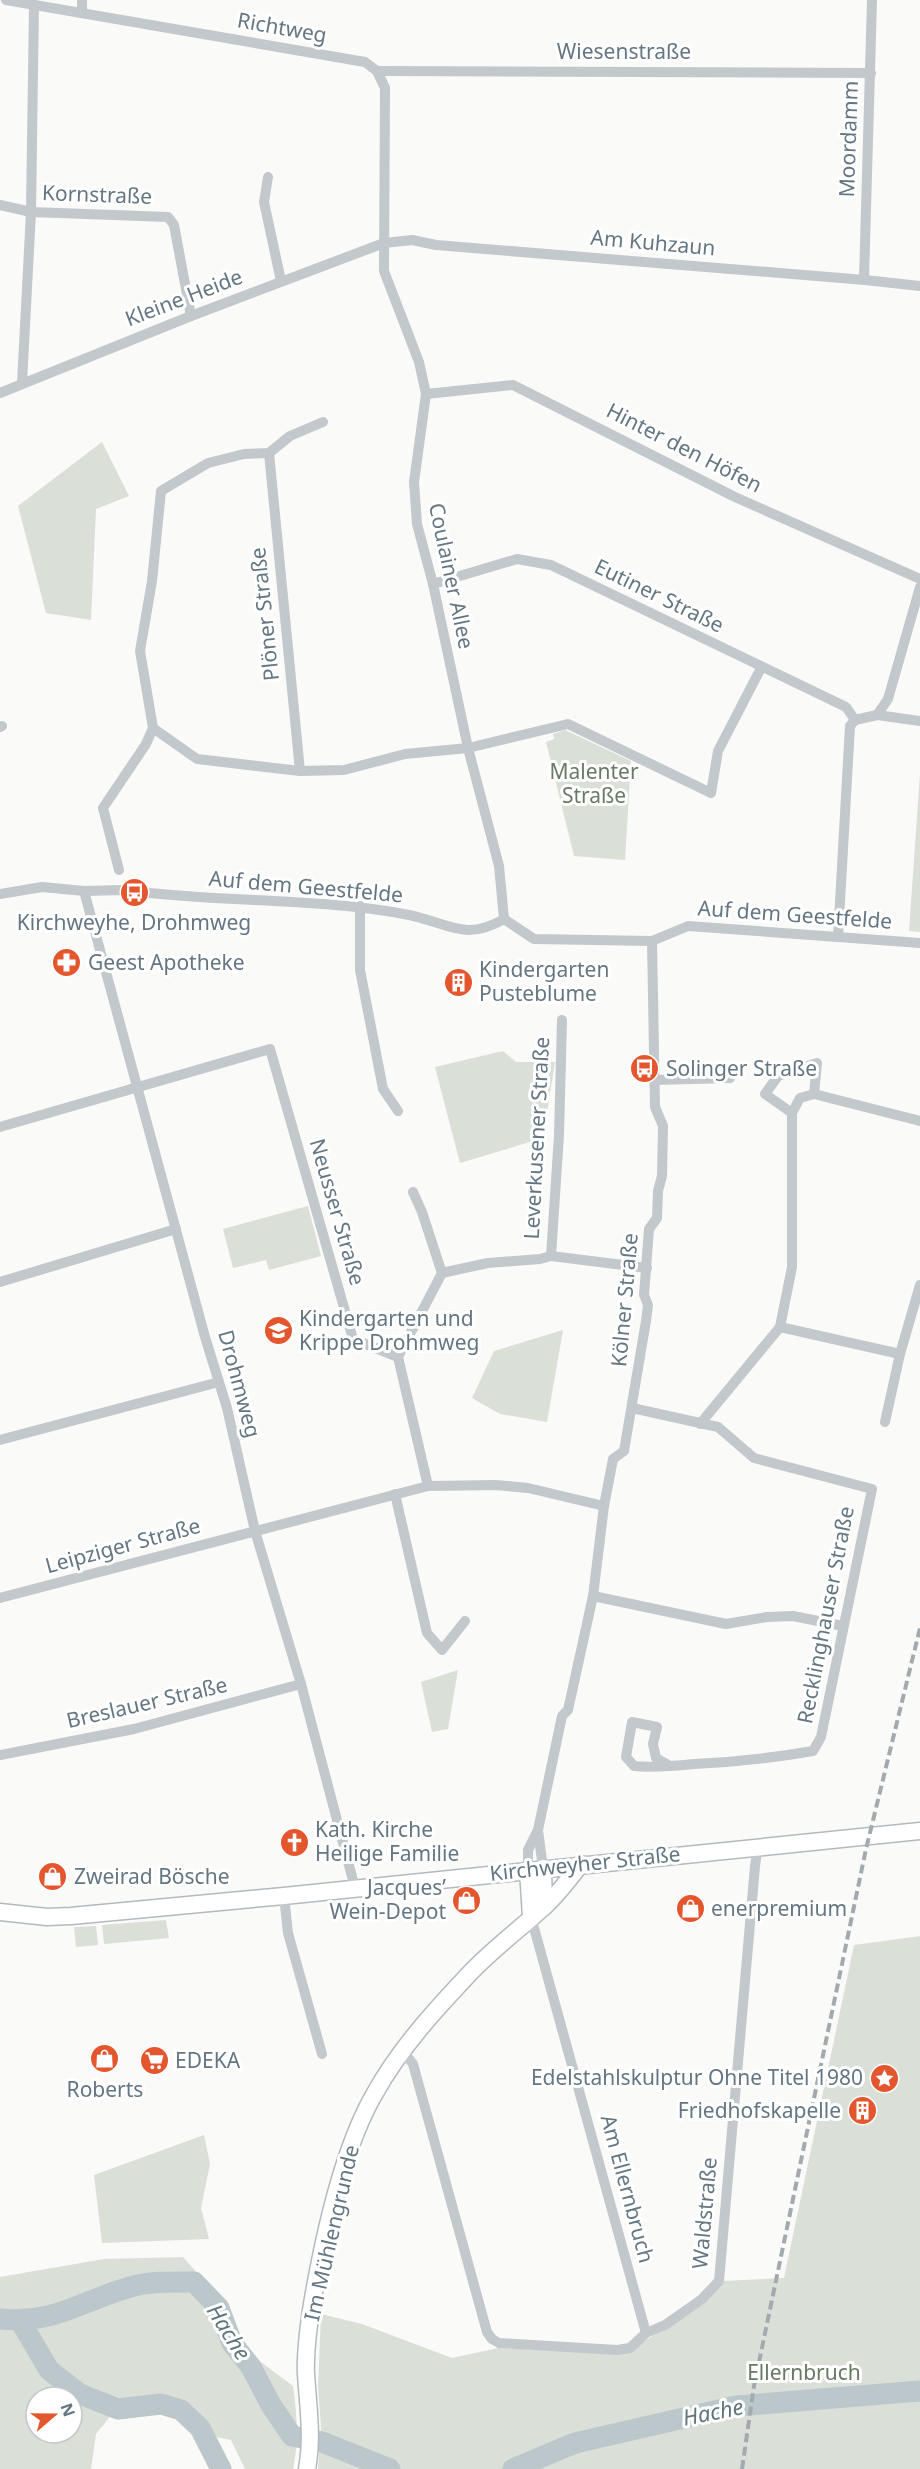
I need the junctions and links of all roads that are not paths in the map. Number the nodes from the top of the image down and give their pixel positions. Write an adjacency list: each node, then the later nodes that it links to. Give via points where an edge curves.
1 (6, 0): 4 (street, Richtweg)
2 (82, 0): 5 (street)
3 (872, 0): 7 (street, Moordamm)
4 (34, 5): 5 (street, Richtweg); 10 (street)
5 (82, 13): 6 (street, Richtweg, via 365,62)
6 (377, 71): 7 (street, Wiesenstraße); 11 (street, via 385,88)
7 (871, 73): 12 (street, Moordamm)
8 (268, 177): 13 (street, via 264,202)
9 (0, 206): 10 (street)
10 (31, 212): 15 (street, Kornstraße, via 168,217 174,225); 16 (street)
11 (384, 243): 12 (street, Am Kuhzaun, via 412,240); 13 (street, Kleine Heide); 18 (street, Coulainer Allee, via 384,271 419,362)
12 (864, 279): 14 (street, Am Kuhzaun)
13 (281, 280): 15 (street, Kleine Heide)
14 (920, 286)
15 (191, 316): 16 (street, Kleine Heide)
16 (22, 383): 17 (street, Kleine Heide)
17 (0, 393)
18 (426, 394): 21 (street, Hinter den Höfen, via 513,385 735,497); 22 (street, Coulainer Allee, via 413,500)
19 (323, 422): 20 (street, via 290,436)
20 (269, 453): 28 (street, via 244,454 208,463 161,491 140,651); 30 (street, Plöner Straße)
21 (920, 579)
22 (433, 584): 24 (street, Eutiner Straße, via 517,559 551,565); 29 (street, Coulainer Allee)
23 (920, 587): 25 (street, via 888,699)
24 (760, 668): 26 (street, Eutiner Straße, via 846,707); 29 (street, via 718,751 711,793 568,724)
25 (877, 715): 26 (street); 27 (street)
26 (855, 720): 36 (street, via 850,726)
27 (920, 721)
28 (153, 728): 30 (street, via 197,759); 31 (street, via 103,808)
29 (468, 748): 30 (street, via 405,754 344,770); 35 (street, Coulainer Allee, via 499,866)
30 (300, 771)
31 (119, 870)
32 (84, 891): 33 (street, Auf dem Geestfelde, via 42,887); 34 (street, Auf dem Geestfelde, via 123,890); 42 (street, Drohmweg)
33 (0, 894)
34 (360, 906): 35 (street, Auf dem Geestfelde, via 412,915 459,930 488,928); 44 (street, via 360,970 383,1089)
35 (504, 919): 37 (street, Auf dem Geestfelde, via 534,939)
36 (838, 937): 37 (street, Auf dem Geestfelde, via 688,926); 38 (street, Auf dem Geestfelde)
37 (652, 941): 41 (street, Kölner Straße)
38 (920, 943)
39 (562, 1020): 50 (street, Leverkusener Straße)
40 (730, 1078): 41 (street)
41 (655, 1080): 51 (street, Kölner Straße, via 655,1107 663,1126 662,1176 657,1218 649,1229)
42 (136, 1087): 47 (street); 49 (street, Drohmweg); 57 (street, Neusser Straße, via 270,1050 353,1339)
43 (814, 1094): 45 (street, via 800,1098); 45 (street, via 817,1063 778,1076 765,1094); 46 (street)
44 (398, 1111)
45 (792, 1113): 55 (street, via 792,1267)
46 (920, 1121)
47 (0, 1127)
48 (413, 1192): 52 (street)
49 (176, 1229): 53 (street); 58 (street, Drohmweg)
50 (551, 1256): 51 (street); 52 (street)
51 (647, 1268): 59 (street, Kölner Straße, via 644,1295 648,1305)
52 (442, 1273): 57 (street)
53 (0, 1282)
54 (920, 1286): 56 (street)
55 (780, 1327): 56 (street); 61 (street)
56 (900, 1354): 60 (street)
57 (398, 1357): 63 (street)
58 (219, 1382): 62 (street); 66 (street, Drohmweg)
59 (632, 1408): 61 (street, Recklinghauser Straße); 65 (street, Kölner Straße, via 624,1452 613,1459)
60 (885, 1422)
61 (700, 1424): 70 (street, Recklinghauser Straße, via 718,1427 754,1458 872,1489)
62 (0, 1440)
63 (428, 1486): 64 (street, Leipziger Straße); 65 (street, Leipziger Straße, via 528,1488)
64 (395, 1494): 66 (street, Leipziger Straße); 69 (street, via 427,1633 442,1650)
65 (604, 1506): 67 (street, Kölner Straße)
66 (255, 1531): 68 (street, Leipziger Straße); 71 (street, Drohmweg)
67 (593, 1596): 70 (street, via 726,1624 793,1616); 77 (street, Kölner Straße, via 538,1830 528,1850)
68 (0, 1598)
69 (465, 1621)
70 (843, 1626): 73 (street, Recklinghauser Straße, via 821,1737 813,1751 759,1760)
71 (301, 1684): 72 (street, Breslauer Straße, via 134,1729); 78 (street, Drohmweg)
72 (0, 1755)
73 (670, 1766): 73 (street, Recklinghauser Straße, via 634,1766 626,1757 632,1722 657,1727 653,1744 656,1758)
74 (920, 1830): 75 (main road, Kirchweyher Straße)
75 (758, 1846): 76 (main road, Kirchweyher Straße); 84 (street, Waldstraße, via 718,2281 702,2299 665,2325)
76 (581, 1864): 77 (main road, Kirchweyher Straße); 81 (main road, Im Mühlengrunde)
77 (536, 1869): 78 (main road, Kirchweyher Straße); 81 (main road)
78 (355, 1888): 79 (main road, Kirchweyher Straße)
79 (284, 1896): 80 (main road, Kirchweyher Straße, via 67,1916); 83 (street, via 288,1933)
80 (0, 1912)
81 (537, 1912): 82 (main road, Im Mühlengrunde, via 471,1972); 84 (street, Am Ellernbruch)
82 (403, 2051): 84 (street, Waldstraße, via 413,2064 492,2339 499,2343 617,2350 630,2348); 85 (main road, Im Mühlengrunde, via 375,2093 340,2179 310,2321 306,2372)
83 (322, 2054)
84 (646, 2333)
85 (309, 2461)

